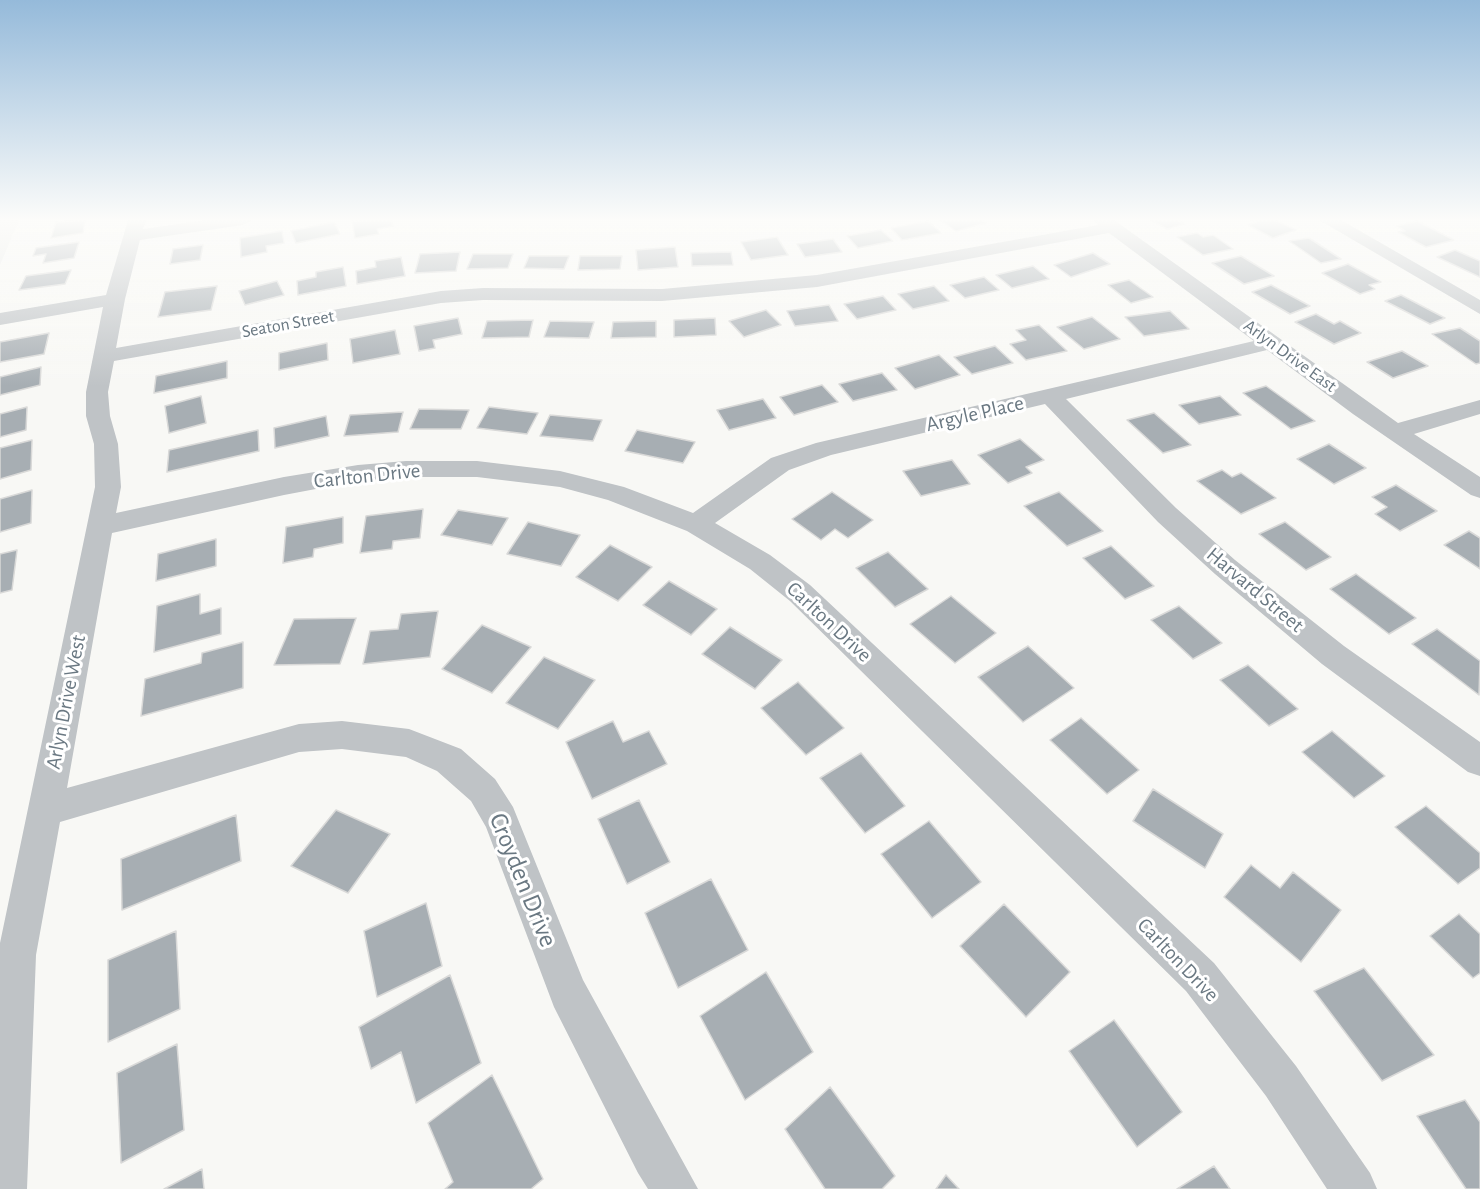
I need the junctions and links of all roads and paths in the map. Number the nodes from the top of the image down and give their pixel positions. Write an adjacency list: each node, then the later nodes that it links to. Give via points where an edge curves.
1 (122, 275): 5 (street, Arlyn Drive West)
2 (845, 275): 9 (street, Seaton Street, via 662,295 441,297)
3 (1180, 275): 8 (street, Arlyn Drive East)
4 (1424, 275): 6 (street)
5 (115, 299): 7 (street); 9 (street, Arlyn Drive West)
6 (1480, 308)
7 (0, 319)
8 (1272, 343): 10 (street, Argyle Place); 12 (street, Arlyn Drive East)
9 (105, 356): 15 (street, Arlyn Drive West, via 97,392 108,487)
10 (1050, 396): 14 (street, Argyle Place, via 825,449 780,464); 16 (street, Harvard Street, via 1167,515 1225,567 1333,655)
11 (1480, 407): 12 (street)
12 (1396, 431): 13 (street, Arlyn Drive East)
13 (1480, 489)
14 (696, 524): 15 (street, Carlton Drive, via 615,493 560,479 477,469 430,469 358,473); 20 (street, Carlton Drive, via 760,562 800,593 1200,977 1281,1081)
15 (100, 526): 17 (street, Arlyn Drive West)
16 (1480, 761)
17 (46, 810): 18 (street, Arlyn Drive West, via 17,955); 19 (street, Croyden Drive, via 299,738 342,735 409,743 449,760 483,790 501,819 568,993 654,1157)
18 (4, 1189)
19 (675, 1189)
20 (1354, 1189)

